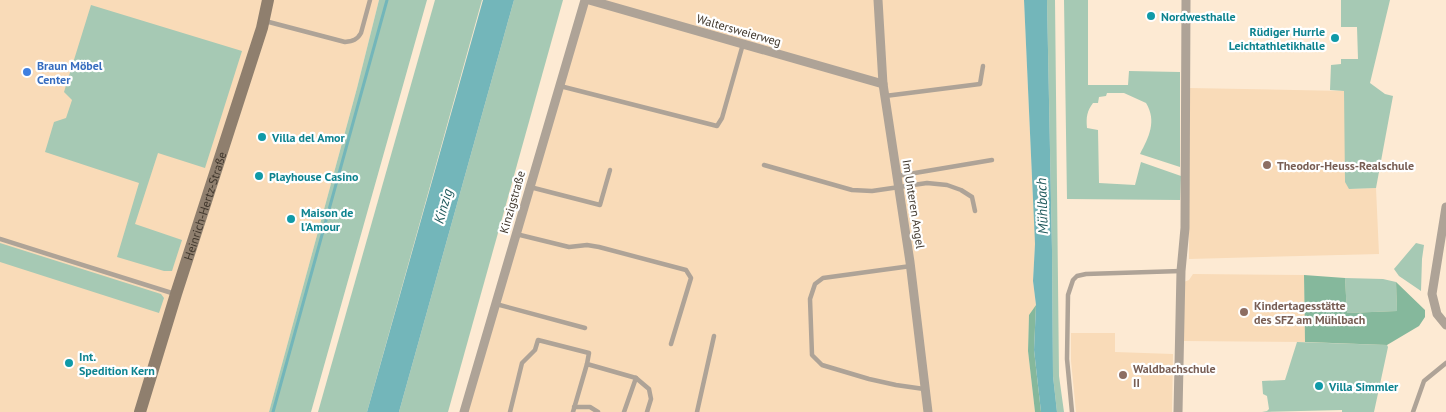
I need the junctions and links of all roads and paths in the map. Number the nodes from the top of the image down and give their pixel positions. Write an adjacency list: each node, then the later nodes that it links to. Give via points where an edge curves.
1 (268, 0): 6 (street, Heinrich-Hertz-Straße)
2 (370, 0): 6 (lane, via 361,33 353,41 345,42)
3 (587, 0): 7 (street, Waltersweierweg); 10 (street, Kinzigstraße)
4 (878, 0): 9 (street, Im Unteren Angel)
5 (1186, 0): 24 (street, via 1185,228)
6 (263, 21): 25 (street, Heinrich-Hertz-Straße)
7 (743, 44): 9 (street, Waltersweierweg); 10 (lane, via 717,126)
8 (984, 66): 11 (lane, via 980,84)
9 (883, 84): 11 (street, Im Unteren Angel)
10 (560, 86): 16 (street, Kinzigstraße)
11 (884, 96): 15 (street, Im Unteren Angel)
12 (992, 160): 15 (lane)
13 (764, 165): 17 (lane, via 852,190)
14 (610, 170): 16 (lane, via 600,206)
15 (897, 176): 17 (street, Im Unteren Angel)
16 (530, 187): 21 (street, Kinzigstraße)
17 (899, 188): 19 (lane, via 928,183 947,185 972,197); 23 (street, Im Unteren Angel)
18 (1446, 207): 20 (street)
19 (975, 211)
20 (1444, 228): 27 (street, via 1432,294 1437,314)
21 (516, 234): 26 (street, Kinzigstraße); 30 (lane, via 569,247 599,246 686,270 690,278)
22 (0, 239): 25 (lane)
23 (911, 266): 34 (street, Im Unteren Angel); 34 (lane, via 823,278 815,284 810,299 812,355 822,365 869,379)
24 (1181, 271): 44 (lane, via 1086,274 1073,280 1068,295 1067,359); 45 (street)
25 (176, 294): 36 (street, Heinrich-Hertz-Straße)
26 (496, 304): 28 (lane); 37 (street, Kinzigstraße)
27 (1446, 325)
28 (585, 328)
29 (714, 336): 42 (lane)
30 (671, 344)
31 (586, 364): 33 (lane); 35 (lane); 38 (lane, via 589,353 538,340 535,350 522,363)
32 (1446, 364): 46 (lane, via 1424,381)
33 (636, 378): 40 (lane); 41 (lane, via 649,389 651,399)
34 (924, 389): 43 (street, Im Unteren Angel)
35 (574, 410): 39 (lane, via 590,407)
36 (140, 412)
37 (464, 412)
38 (510, 412)
39 (598, 412)
40 (624, 412)
41 (647, 412)
42 (697, 412)
43 (928, 412)
44 (1072, 412)
45 (1178, 412)
46 (1413, 412)

